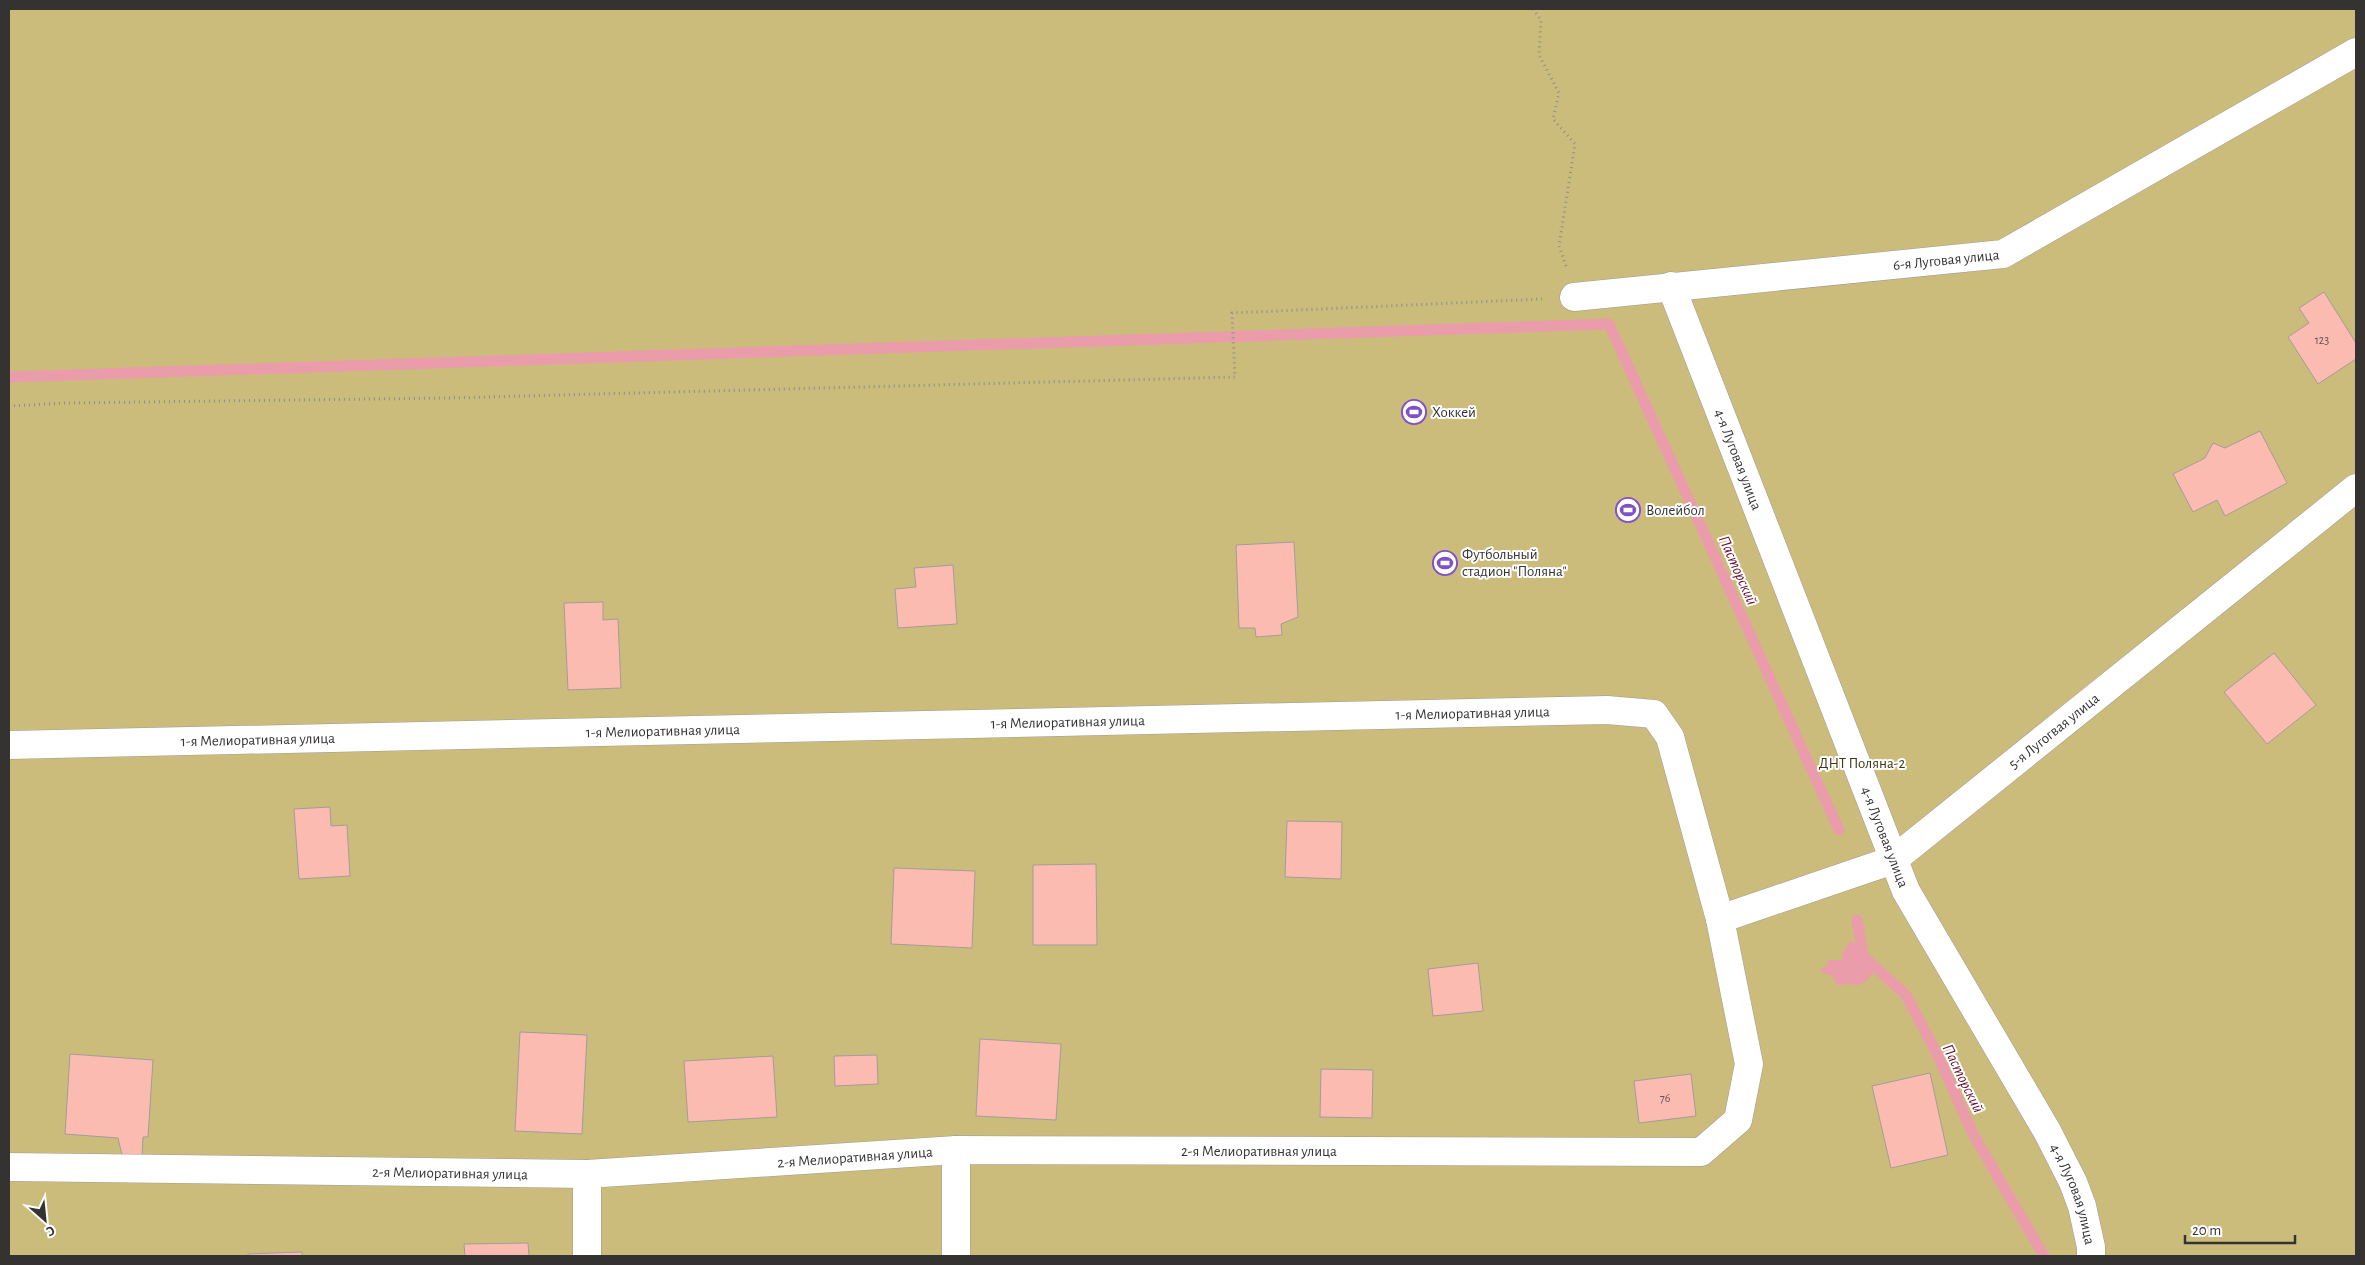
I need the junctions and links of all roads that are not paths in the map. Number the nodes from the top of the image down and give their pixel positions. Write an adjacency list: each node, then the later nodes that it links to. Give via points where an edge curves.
1 (2356, 52): 2 (street, 6-я Луговая улица, via 2003,254)
2 (1671, 286): 3 (street, 6-я Луговая улица); 6 (street, 4-я Луговая улица)
3 (1574, 297)
4 (2356, 488): 6 (street, 5-я Лугогвая улица)
5 (9, 745): 7 (street, 1-я Мелиоративная улица, via 1598,710 1654,714 1670,737)
6 (1893, 860): 7 (street, 5-я Лугогвая улица); 14 (street, 4-я Луговая улица, via 1906,891 2047,1130 2082,1206)
7 (1720, 919): 9 (street, 1-я Мелиоративная улица, via 1749,1064 1738,1120)
8 (956, 1150): 9 (street, 2-я Мелиоративная улица); 11 (street, 2-я Мелиоративная улица); 13 (street)
9 (1701, 1152)
10 (9, 1167): 11 (street, 2-я Мелиоративная улица)
11 (587, 1174): 12 (street)
12 (587, 1256)
13 (956, 1256)
14 (2091, 1256)

